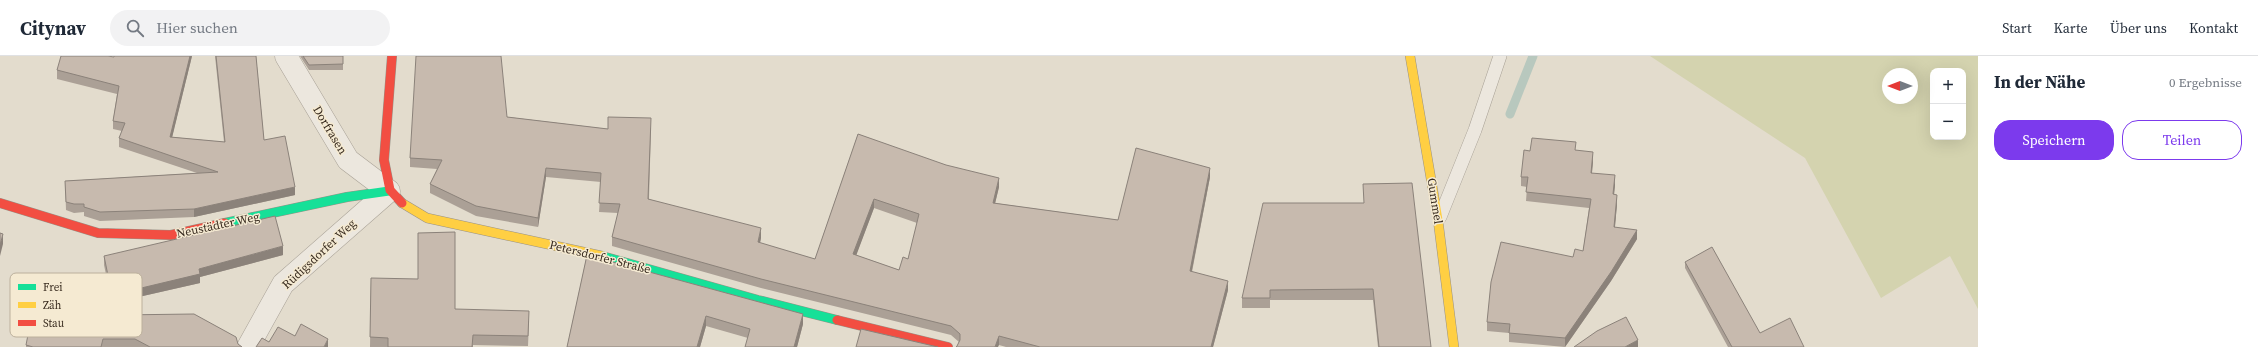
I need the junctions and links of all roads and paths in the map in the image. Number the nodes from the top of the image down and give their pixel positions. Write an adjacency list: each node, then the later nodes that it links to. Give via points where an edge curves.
1 (286, 56): 5 (street, Dorfrasen, via 348,160)
2 (392, 56): 5 (main road, via 384,160)
3 (1410, 56): 7 (main road, Gummel)
4 (1500, 56): 7 (lane)
5 (389, 191): 6 (main road, Neustädter Weg, via 171,235 98,233); 8 (street, Rüdigsdorfer Weg, via 283,284); 9 (main road, Petersdorfer Straße, via 405,206 426,218 588,252 758,300)
6 (0, 203)
7 (1438, 220): 10 (main road, Gummel)
8 (248, 347)
9 (948, 347)
10 (1454, 347)

